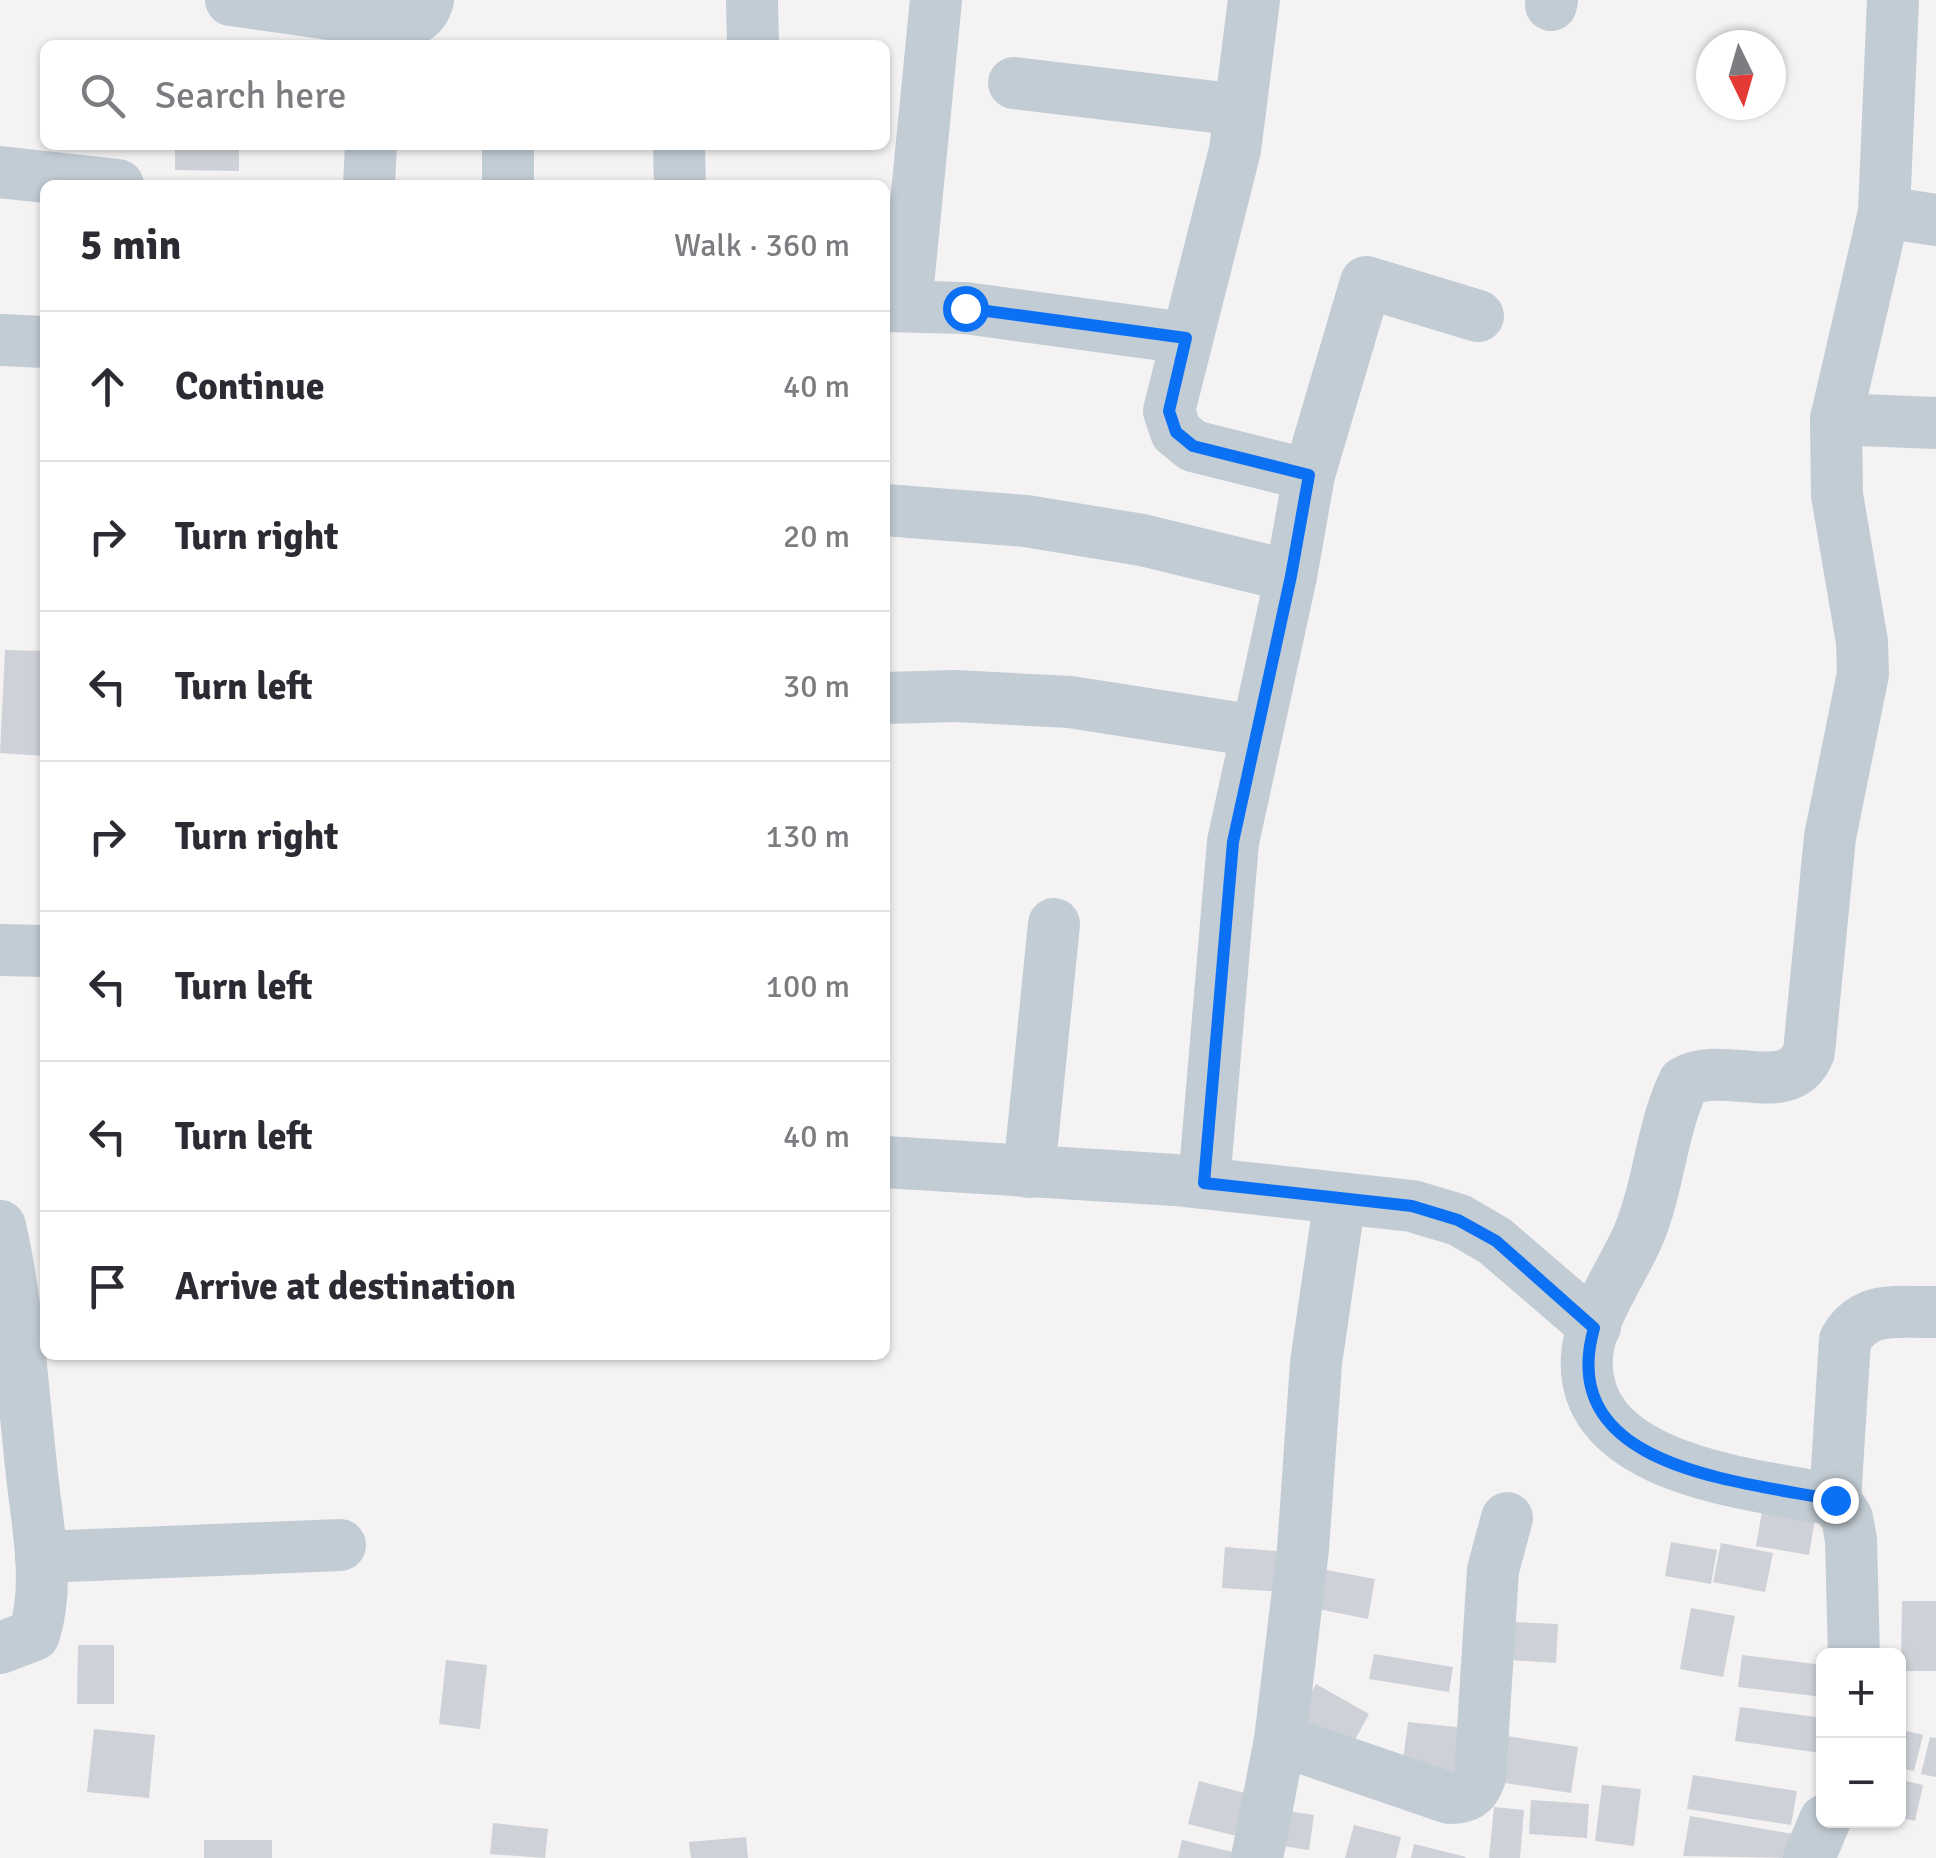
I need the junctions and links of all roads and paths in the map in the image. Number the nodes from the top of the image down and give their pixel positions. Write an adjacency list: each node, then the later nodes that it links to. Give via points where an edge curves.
1 (231, 0): 7 (street)
2 (428, 0): 7 (street, via 413,21)
3 (752, 0): 8 (street)
4 (936, 0): 21 (street)
5 (1254, 0): 10 (street)
6 (1892, 0): 19 (street)
7 (378, 33)
8 (753, 40)
9 (1014, 84): 10 (street)
10 (1240, 110): 23 (street)
11 (372, 150): 16 (street)
12 (508, 150): 17 (street)
13 (679, 150): 18 (street)
14 (0, 172): 15 (street)
15 (73, 180)
16 (369, 180)
17 (508, 180)
18 (680, 180)
19 (1884, 212): 20 (street); 26 (street)
20 (1936, 220)
21 (896, 306): 23 (street, via 965,308)
22 (1478, 316): 28 (street, via 1366,282)
23 (1186, 338): 28 (street, via 1169,411 1176,432 1193,446)
24 (0, 340): 25 (street)
25 (40, 342)
26 (1836, 419): 27 (street); 43 (street, via 1838,495 1863,674 1830,837 1809,1052 1790,1076 1714,1072 1684,1082 1638,1235)
27 (1936, 422)
28 (1309, 475): 30 (street)
29 (890, 510): 30 (street, via 1026,520)
30 (1291, 576): 32 (street)
31 (890, 698): 32 (street, via 1070,702)
32 (1256, 730): 38 (street, via 1233,842)
33 (1054, 924): 37 (street)
34 (0, 950): 35 (street)
35 (40, 951)
36 (890, 1162): 37 (street)
37 (1029, 1172): 38 (street)
38 (1204, 1183): 39 (street)
39 (1340, 1198): 43 (street, via 1412,1206 1458,1220 1496,1241); 51 (street, via 1316,1363)
40 (0, 1226): 41 (street)
41 (29, 1282): 44 (street)
42 (1936, 1312): 45 (street, via 1870,1314 1854,1322 1845,1340)
43 (1594, 1328): 45 (street, via 1587,1355 1590,1388 1620,1435 1696,1472)
44 (16, 1472): 48 (street)
45 (1835, 1500): 50 (street, via 1851,1540)
46 (1507, 1518): 51 (street, via 1493,1570 1476,1790 1449,1798)
47 (340, 1546): 48 (street)
48 (41, 1557): 49 (street, via 34,1635)
49 (0, 1648)
50 (1854, 1648)
51 (1280, 1740): 53 (street)
52 (1822, 1828): 54 (street)
53 (1257, 1858)
54 (1809, 1858)

